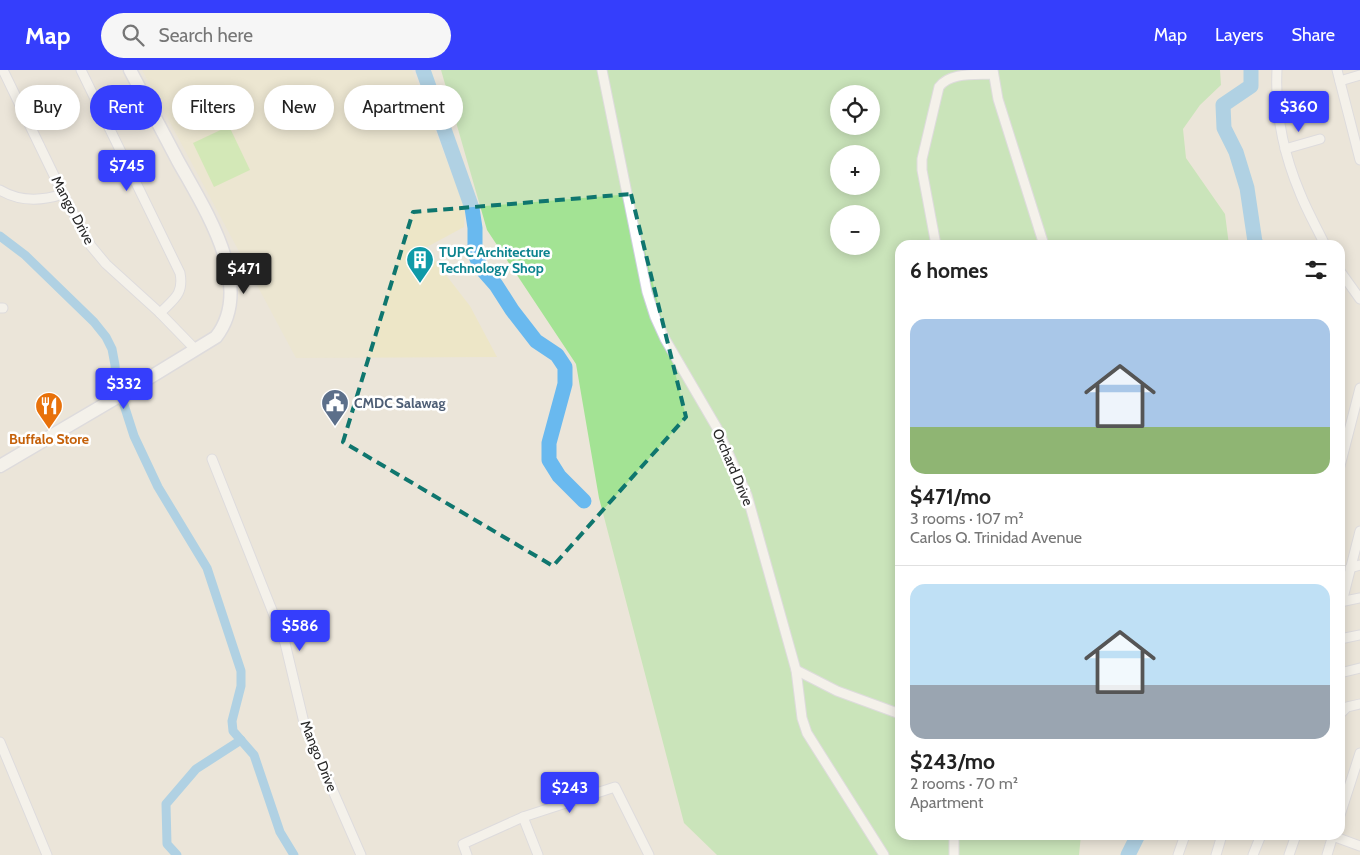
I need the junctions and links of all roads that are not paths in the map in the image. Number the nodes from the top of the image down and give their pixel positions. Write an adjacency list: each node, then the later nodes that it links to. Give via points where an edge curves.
1 (3, 70): 15 (street, Mango Drive)
2 (81, 70): 21 (street, via 180,273 180,292)
3 (130, 70): 22 (main road, via 214,227 228,273 230,303 222,329 216,337)
4 (602, 70): 36 (street, Orchard Drive, via 647,292 655,317 717,428 747,495)
5 (1277, 70): 12 (street, via 1279,115)
6 (1337, 70): 9 (street)
7 (993, 72): 16 (street, via 957,76 938,88 922,159); 17 (street, via 998,98)
8 (1360, 74): 9 (street)
9 (1340, 81): 10 (street)
10 (1356, 125): 13 (street)
11 (1320, 139): 12 (street)
12 (1285, 149): 18 (street, via 1301,195)
13 (1360, 160)
14 (0, 190): 15 (street, via 28,199 48,199)
15 (63, 194): 21 (street, Mango Drive, via 91,246)
16 (935, 240)
17 (1042, 240)
18 (1323, 240)
19 (1345, 278): 20 (street)
20 (1360, 299)
21 (160, 313): 22 (street, Mango Drive)
22 (196, 349): 26 (main road)
23 (1360, 392): 24 (street)
24 (1345, 448)
25 (212, 458): 54 (street, Mango Drive, via 285,643 305,727)
26 (0, 466)
27 (1360, 531): 29 (street)
28 (1360, 565): 29 (street)
29 (1350, 568): 30 (street)
30 (1345, 587)
31 (1360, 598): 32 (street)
32 (1345, 601)
33 (1360, 635): 34 (street)
34 (1345, 638)
35 (1360, 668): 37 (street)
36 (796, 670): 40 (street, via 837,691); 58 (street, Orchard Drive, via 807,733)
37 (1345, 672)
38 (1360, 704): 39 (street)
39 (1345, 710)
40 (895, 712)
41 (0, 742): 53 (street)
42 (1360, 753): 43 (street)
43 (1345, 800)
44 (523, 817): 55 (street, via 463,844); 56 (street); 57 (street, via 614,787)
45 (954, 840): 59 (street)
46 (1183, 840): 60 (street)
47 (1220, 840): 61 (street)
48 (1259, 840): 62 (street)
49 (1294, 840): 63 (street)
50 (1330, 840): 64 (street)
51 (1345, 840): 52 (street)
52 (1360, 846)
53 (47, 855)
54 (361, 855)
55 (467, 855)
56 (538, 855)
57 (648, 855)
58 (884, 855)
59 (954, 855)
60 (1178, 855)
61 (1216, 855)
62 (1253, 855)
63 (1289, 855)
64 (1326, 855)

